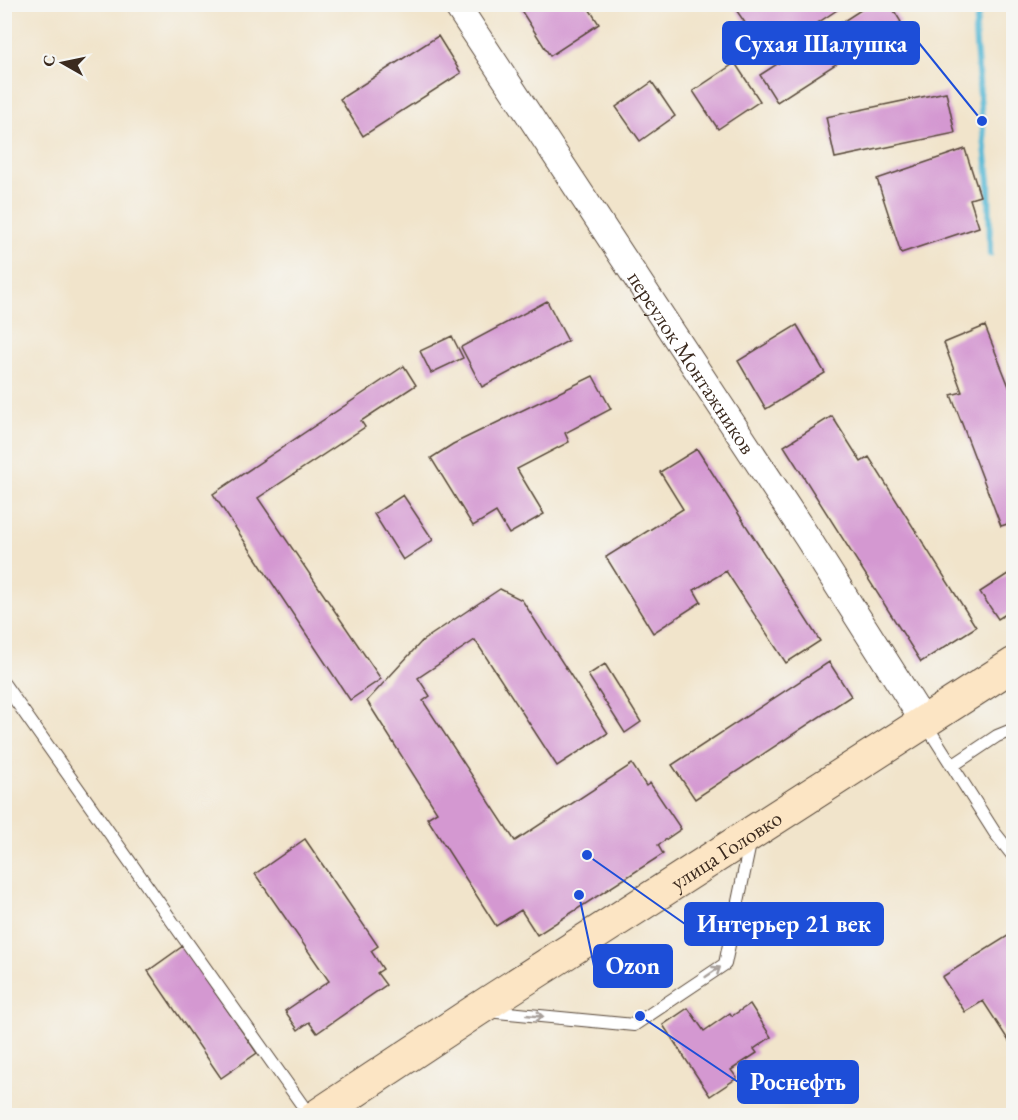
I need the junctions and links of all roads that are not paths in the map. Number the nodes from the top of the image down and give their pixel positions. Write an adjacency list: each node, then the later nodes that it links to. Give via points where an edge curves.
1 (456, 4): 4 (street, переулок Монтажников, via 794,517)
2 (1014, 664): 4 (street, улица Головко)
3 (4, 684): 10 (lane)
4 (924, 722): 6 (lane); 7 (street, улица Головко)
5 (1014, 729): 6 (lane)
6 (952, 766): 8 (lane)
7 (752, 833): 9 (street, улица Головко); 9 (lane, one-way to 7, via 634,1026 725,964)
8 (1014, 857)
9 (477, 1010): 11 (street, улица Головко)
10 (310, 1116)
11 (317, 1116)

